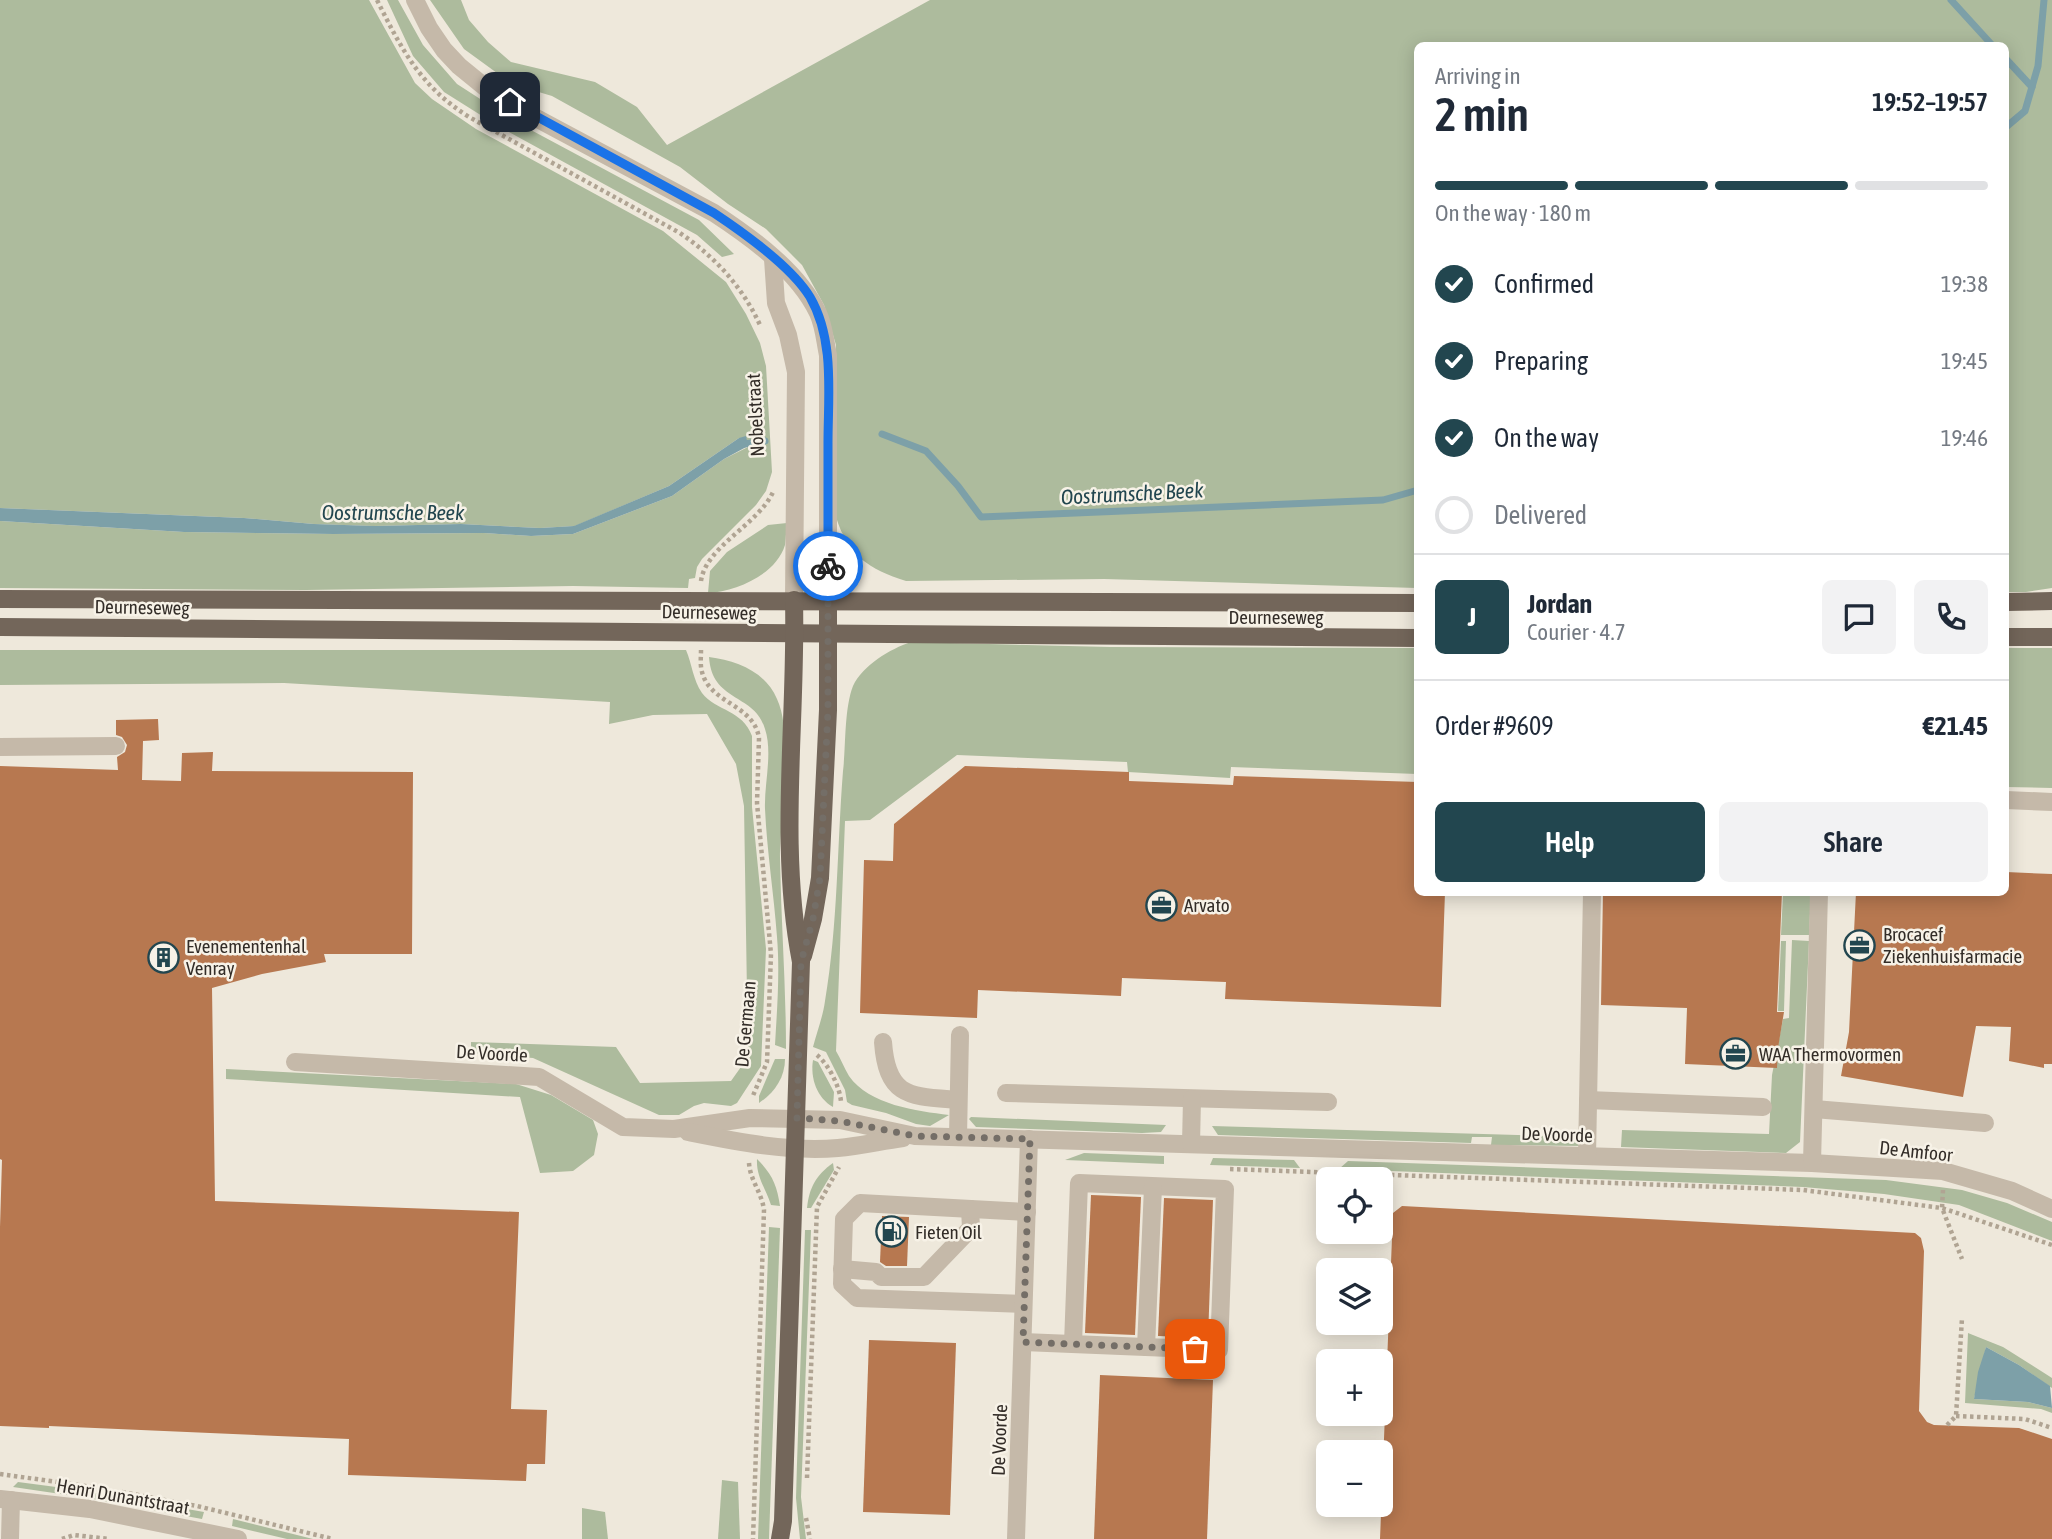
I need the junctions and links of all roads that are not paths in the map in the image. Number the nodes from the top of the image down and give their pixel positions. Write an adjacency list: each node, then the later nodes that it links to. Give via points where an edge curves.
1 (415, 0): 2 (street, via 440,45 472,77 538,119 714,213)
2 (773, 259): 4 (street, Nobelstraat, via 776,303 796,372); 7 (street, via 809,296 828,355)
3 (0, 599): 4 (main road, Deurneseweg)
4 (794, 600): 7 (main road, Deurneseweg); 10 (main road)
5 (2009, 601): 6 (main road)
6 (2052, 601)
7 (828, 602): 8 (main road, Deurneseweg); 11 (main road)
8 (1414, 603)
9 (0, 627): 10 (main road, Deurneseweg)
10 (795, 634): 11 (main road, Deurneseweg); 21 (main road, via 790,873)
11 (827, 634): 14 (main road, Deurneseweg); 21 (main road, via 820,878)
12 (2009, 637): 13 (main road)
13 (2052, 637)
14 (1414, 638)
15 (116, 746): 16 (street)
16 (0, 747)
17 (2009, 800): 18 (street)
18 (2052, 802)
19 (1592, 896): 28 (street)
20 (1819, 896): 31 (street)
21 (801, 962): 32 (main road)
22 (960, 1035): 27 (street)
23 (883, 1042): 27 (street, via 894,1083 904,1093)
24 (295, 1062): 34 (street, De Voorde, via 538,1077 623,1127)
25 (1006, 1094): 26 (street)
26 (1192, 1098): 29 (street); 38 (street)
27 (958, 1100): 36 (street)
28 (1588, 1100): 30 (street); 40 (street)
29 (1328, 1102)
30 (1763, 1107)
31 (1814, 1110): 33 (street); 41 (street)
32 (797, 1118): 34 (street, De Voorde, via 750,1118); 35 (street, De Voorde, via 840,1121); 39 (main road)
33 (1985, 1123)
34 (674, 1129): 39 (street, De Voorde, via 749,1152)
35 (915, 1136): 36 (street, De Voorde); 39 (street, De Voorde, via 839,1148)
36 (958, 1137): 37 (street, De Voorde)
37 (1030, 1139): 38 (street, De Voorde); 45 (street, De Voorde)
38 (1191, 1144): 40 (street, De Voorde)
39 (796, 1149): 52 (main road)
40 (1587, 1156): 41 (street, De Voorde)
41 (1812, 1163): 44 (street, De Amfoor, via 1943,1171 2012,1191)
42 (1153, 1186): 49 (street, via 1079,1183); 50 (street); 50 (street, via 1225,1189 1219,1350)
43 (970, 1209): 45 (street); 46 (street, via 971,1227 923,1277 881,1278 876,1272); 46 (street, via 860,1203 844,1219)
44 (2052, 1209)
45 (1027, 1212): 47 (street, De Voorde)
46 (842, 1269): 47 (street, via 842,1284 857,1298)
47 (1023, 1304): 48 (street, De Voorde)
48 (1023, 1342): 49 (street); 55 (street, De Voorde)
49 (1073, 1345): 50 (street)
50 (1146, 1347)
51 (5, 1500): 53 (street); 54 (street, Henri Dunantstraat, via 90,1509)
52 (784, 1533)
53 (10, 1539)
54 (238, 1539)
55 (1016, 1539)

